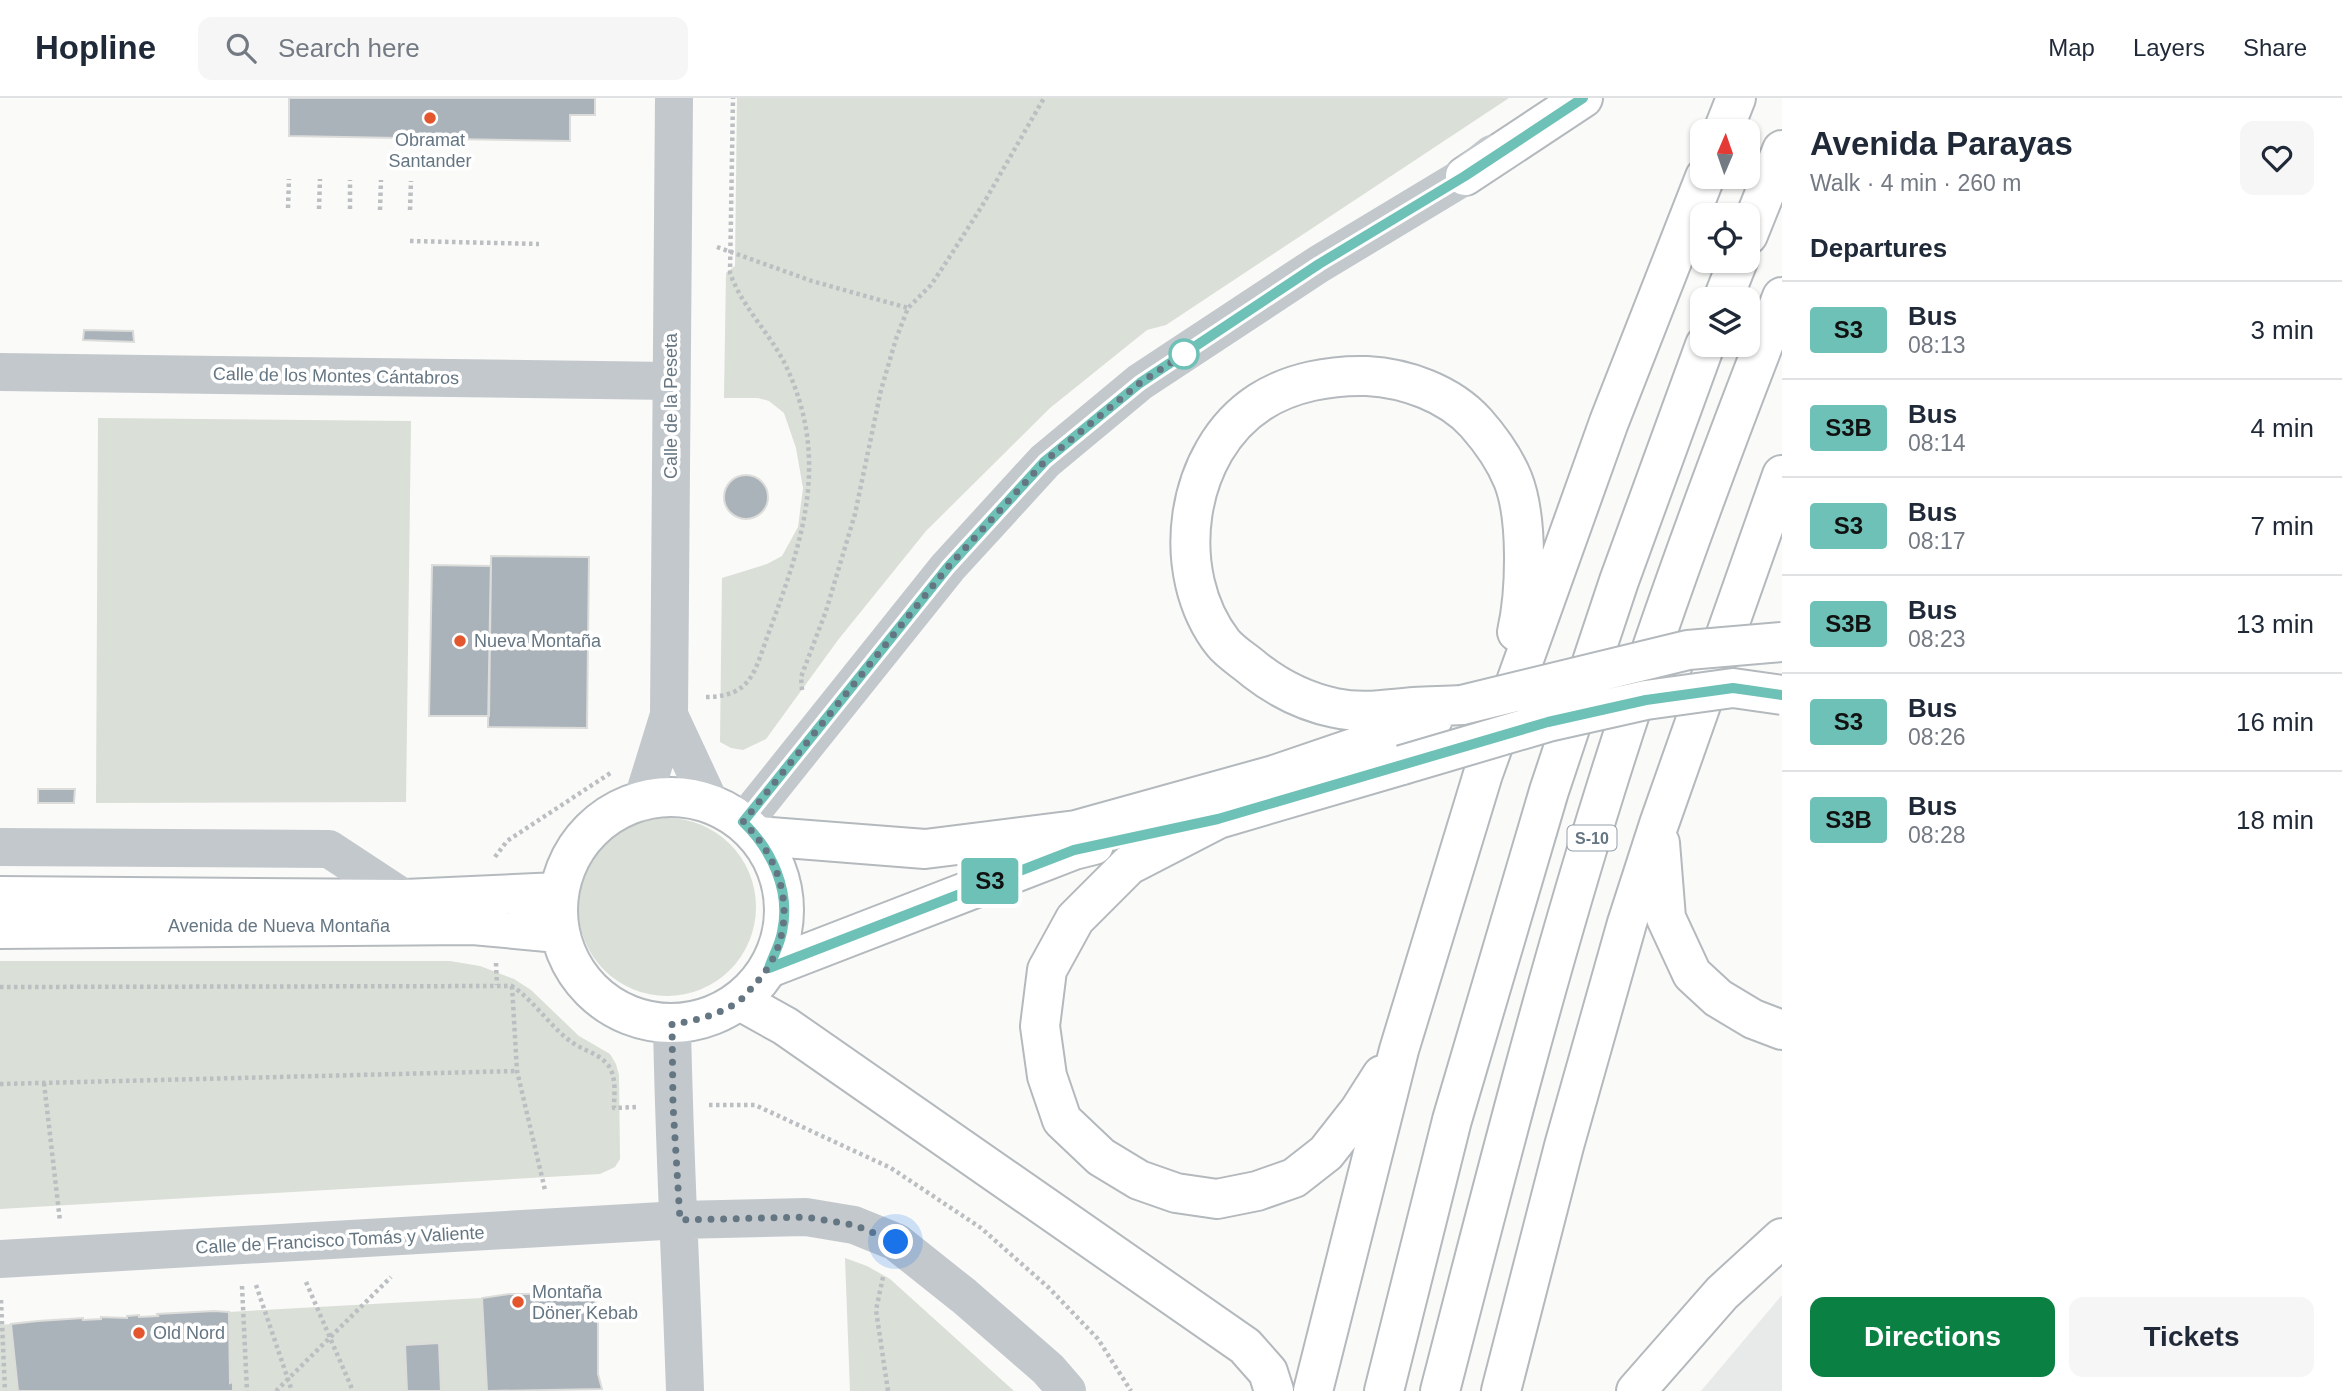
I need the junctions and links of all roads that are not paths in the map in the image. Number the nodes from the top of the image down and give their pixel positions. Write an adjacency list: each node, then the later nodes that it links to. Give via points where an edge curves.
1 (674, 98): 13 (street, Calle de la Peseta)
2 (1557, 98): 7 (street)
3 (1583, 98): 7 (main road)
4 (1736, 98): 5 (main road)
5 (1728, 119)
6 (1782, 150): 9 (main road)
7 (1465, 176): 26 (street, via 1319,264 1140,383 1045,461 948,567)
8 (1700, 189): 21 (main road, via 1609,422)
9 (1760, 205)
10 (1782, 297): 46 (main road, S-10, via 1674,584 1605,791 1508,1126)
11 (1701, 357): 45 (main road, via 1549,790 1452,1120)
12 (0, 372): 13 (street, Calle de los Montes Cántabros)
13 (671, 381): 19 (street, Calle de la Peseta)
14 (1782, 475): 25 (main road)
15 (1782, 642): 20 (main road, bridge, via 1688,650)
16 (1782, 681): 17 (main road, bridge)
17 (1733, 688): 18 (main road, bridge); 24 (main road, bridge, via 1646,700 1548,722)
18 (1782, 695)
19 (683, 706): 22 (street, Calle de la Peseta); 23 (street, Calle de la Peseta)
20 (1416, 717): 21 (main road, via 1333,708 1278,688 1224,644 1197,593 1190,560 1191,526 1207,465 1236,423 1260,402 1291,388 1356,376 1390,377 1432,391 1465,411 1493,443 1514,481 1525,573 1518,627); 26 (main road, via 1274,775 1076,830 925,849)
21 (1483, 774): 37 (main road)
22 (642, 802): 23 (main road, via 675,797); 28 (main road, via 611,813 578,843)
23 (710, 803): 26 (main road)
24 (1218, 819): 33 (main road, via 1074,850); 37 (main road, via 1129,865 1075,919 1046,970 1040,1026 1047,1076 1062,1120 1101,1157 1139,1180 1176,1193 1217,1199 1257,1191 1294,1178 1326,1153)
25 (1659, 824): 36 (main road, via 1667,918 1692,974 1718,998); 47 (main road, via 1564,1146)
26 (750, 829): 33 (main road, via 778,871 785,907)
27 (0, 847): 30 (street, Avenida de Nueva Montaña, via 329,849)
28 (558, 892): 30 (main road, Avenida de Nueva Montaña); 32 (main road)
29 (0, 896): 30 (main road, Avenida de Nueva Montaña)
30 (405, 899)
31 (0, 929): 32 (main road, Avenida de Nueva Montaña, via 473,925)
32 (558, 933): 35 (main road, via 567,959 591,992 620,1013)
33 (769, 968): 34 (main road)
34 (740, 1001): 35 (main road, via 703,1019); 43 (main road, via 785,1026 1245,1346 1268,1372)
35 (672, 1024): 38 (street)
36 (1782, 1030)
37 (1398, 1049): 44 (main road)
38 (680, 1220): 40 (street, Calle de Francisco Tomás y Valiente); 41 (street); 42 (street, Calle de Francisco Tomás y Valiente, via 806,1217 854,1225 896,1242 1048,1369)
39 (1782, 1238): 48 (main road, via 1722,1293)
40 (0, 1259)
41 (685, 1391)
42 (1067, 1391)
43 (1274, 1391)
44 (1313, 1391)
45 (1384, 1391)
46 (1440, 1391)
47 (1501, 1391)
48 (1636, 1391)

